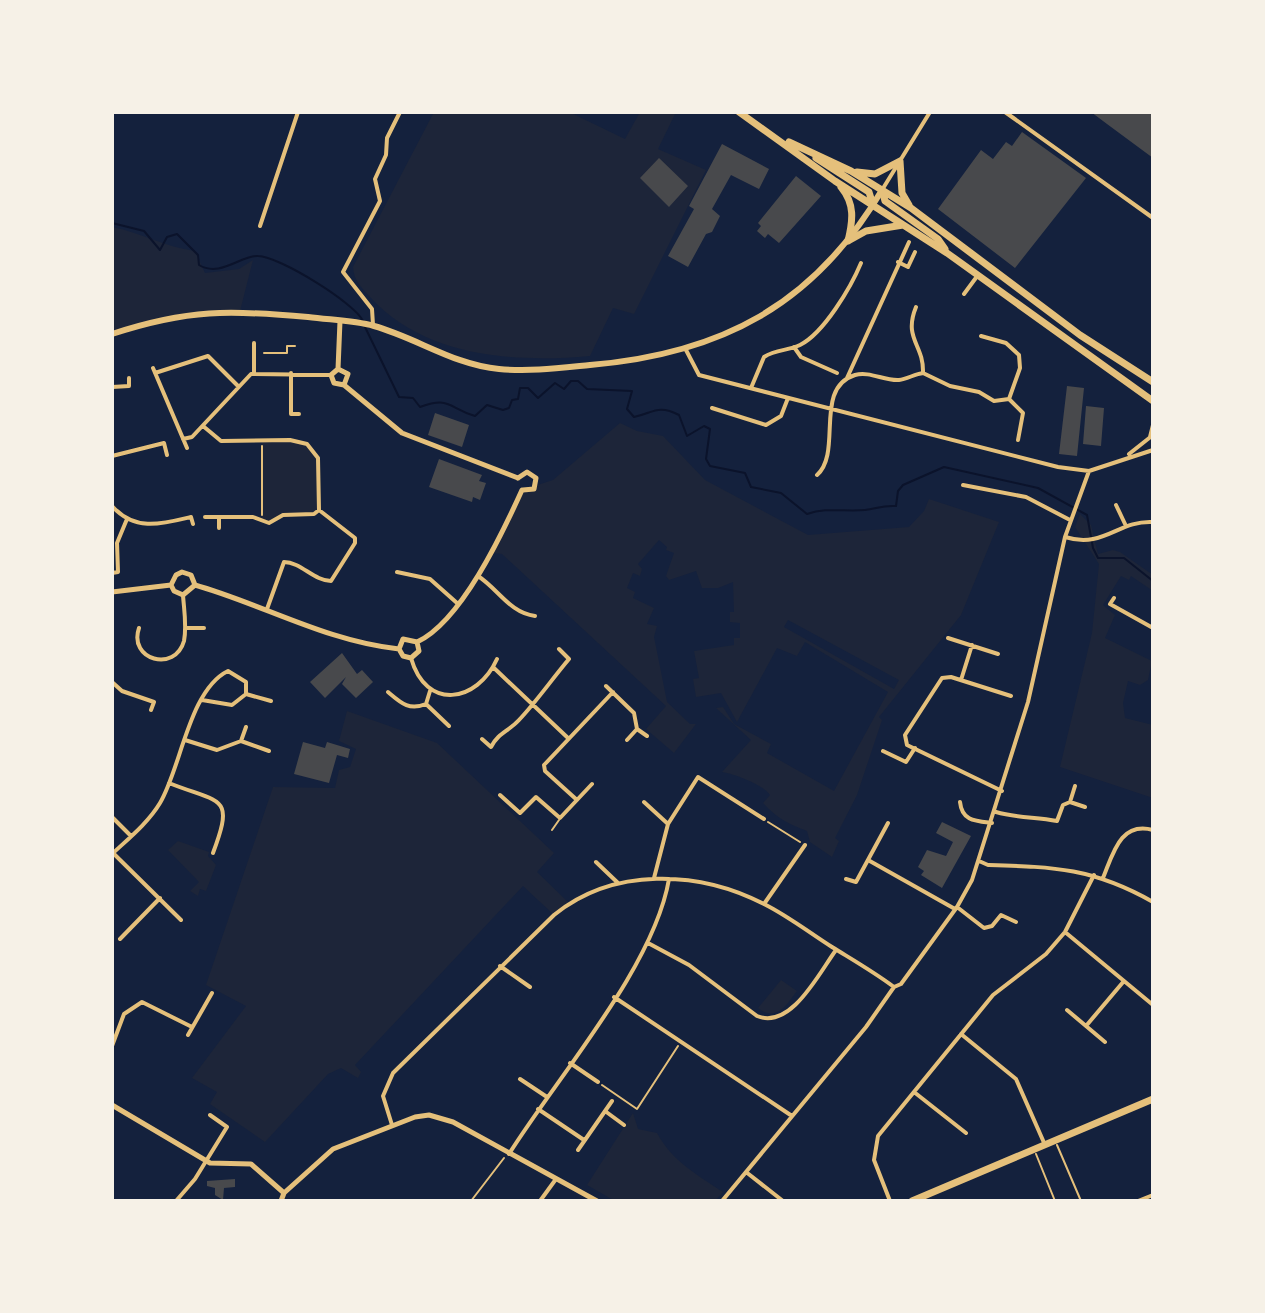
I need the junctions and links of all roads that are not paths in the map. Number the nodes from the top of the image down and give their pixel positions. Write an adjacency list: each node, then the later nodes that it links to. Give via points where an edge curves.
1 (298, 112): 16 (street)
2 (400, 112): 27 (street, via 375,179 380,201 343,272 372,309)
3 (739, 112): 6 (main road)
4 (930, 112): 8 (street)
5 (1005, 112): 14 (street)
6 (777, 136): 7 (main road); 10 (main road)
7 (813, 152): 9 (main road); 12 (main road, via 869,192)
8 (900, 161): 9 (main road, via 875,174); 11 (street); 13 (main road, via 902,193)
9 (851, 171): 11 (main road)
10 (835, 181): 12 (main road); 17 (main road, via 852,207)
11 (882, 190): 12 (main road); 13 (main road); 20 (main road, via 885,201 938,239)
12 (873, 205): 15 (main road); 17 (main road)
13 (911, 208): 43 (main road, via 1023,294)
14 (1153, 218)
15 (905, 225): 17 (main road, via 866,231); 20 (main road)
16 (260, 226)
17 (848, 241): 33 (main road, via 824,269 779,305)
18 (909, 242): 21 (street)
19 (915, 252): 21 (street, via 908,267)
20 (947, 253): 23 (main road)
21 (898, 262): 42 (street)
22 (861, 263): 32 (street, via 851,287 821,327)
23 (978, 275): 24 (street); 50 (main road)
24 (964, 294)
25 (916, 307): 39 (street, via 910,329)
26 (340, 321): 27 (main road); 28 (main road, via 206,311); 35 (street)
27 (371, 325): 33 (main road, via 459,362 499,369 632,361)
28 (112, 334)
29 (981, 336): 49 (street, via 1010,345 1019,355)
30 (254, 343): 36 (street)
31 (295, 346): 34 (lane, via 287,346 287,353)
32 (794, 347): 38 (street, via 801,357); 47 (street, via 764,357)
33 (686, 350): 47 (street, via 699,375)
34 (264, 353)
35 (338, 369): 40 (street); 44 (street, via 348,374)
36 (254, 373): 37 (street); 45 (street)
37 (291, 373): 40 (street); 53 (street, via 291,414)
38 (837, 373)
39 (923, 373): 42 (street, via 895,380 862,374); 49 (street, via 994,401)
40 (331, 375): 44 (street, via 334,383)
41 (129, 378): 46 (street, via 129,386)
42 (847, 378): 52 (street, via 835,393)
43 (1152, 382)
44 (344, 385): 66 (street, via 402,433)
45 (238, 386): 55 (street); 57 (street, via 208,356 154,370)
46 (112, 387)
47 (751, 388): 48 (street)
48 (788, 398): 51 (street, via 781,416 766,425); 52 (street)
49 (1009, 399): 58 (street, via 1023,413)
50 (1153, 401)
51 (712, 408)
52 (832, 409): 64 (street); 65 (street, via 828,456)
53 (299, 414)
54 (1153, 425): 56 (street)
55 (203, 426): 57 (street); 71 (street, via 221,441 300,441 314,450)
56 (1152, 437): 63 (street)
57 (183, 439): 59 (street)
58 (1018, 440)
59 (187, 448)
60 (1153, 450): 63 (street)
61 (167, 455): 62 (street, via 164,443)
62 (112, 456)
63 (1123, 457): 64 (street)
64 (1089, 471): 74 (street)
65 (817, 475)
66 (518, 478): 68 (street); 68 (street, via 527,472 536,478 534,489)
67 (963, 485): 74 (street, via 1020,495)
68 (522, 490): 83 (street)
69 (1116, 505): 78 (street)
70 (112, 506): 75 (street)
71 (319, 510): 73 (street, via 283,515 269,523); 90 (street, via 354,535 355,543 331,581 284,562)
72 (205, 517): 73 (street)
73 (219, 517): 79 (street)
74 (1071, 518): 80 (street)
75 (127, 519): 77 (street, via 149,525 191,517); 82 (street, via 117,543 118,572)
76 (1153, 522): 78 (street)
77 (193, 524)
78 (1126, 526): 80 (street, via 1100,540)
79 (219, 528)
80 (1065, 537): 135 (street, via 1035,679)
81 (397, 572): 89 (street, via 430,579)
82 (112, 573)
83 (478, 576): 89 (street); 91 (street, via 512,607)
84 (171, 585): 85 (street, via 182,572 191,575); 86 (street); 87 (street)
85 (195, 585): 87 (street); 90 (street)
86 (112, 592)
87 (183, 595): 93 (street)
88 (1114, 598): 95 (street, via 1110,604)
89 (457, 603): 97 (street)
90 (267, 609): 99 (street, via 376,647)
91 (535, 616)
92 (139, 628): 93 (street, via 140,650 160,660 180,649)
93 (186, 628): 94 (street)
94 (204, 628)
95 (1153, 628)
96 (948, 638): 98 (street)
97 (417, 642): 99 (street, via 407,638); 102 (street, via 419,651)
98 (972, 645): 101 (street); 107 (street)
99 (399, 649): 102 (street)
100 (559, 649): 105 (street)
101 (998, 654)
102 (411, 658): 110 (street, via 418,679)
103 (576, 658): 105 (street)
104 (497, 659): 106 (street)
105 (569, 659): 118 (street)
106 (494, 668): 110 (street, via 465,691); 118 (street)
107 (961, 680): 114 (street); 129 (street, via 939,679 906,732 907,745)
108 (112, 682): 119 (street, via 154,702)
109 (606, 686): 112 (street)
110 (430, 691): 117 (street)
111 (388, 692): 117 (street, via 406,706)
112 (613, 692): 122 (street, via 634,713); 125 (street)
113 (246, 694): 115 (street, via 232,705); 115 (street, via 242,677 228,671); 116 (street)
114 (1011, 696)
115 (202, 700): 126 (street)
116 (271, 701)
117 (426, 704): 120 (street)
118 (532, 705): 124 (street, via 491,747); 125 (street)
119 (151, 710)
120 (449, 726)
121 (246, 727): 128 (street)
122 (637, 729): 123 (street); 127 (street)
123 (647, 736)
124 (482, 739)
125 (568, 739): 137 (street, via 544,768)
126 (185, 740): 128 (street, via 217,750); 132 (street)
127 (627, 740)
128 (241, 741): 130 (street)
129 (915, 748): 131 (street, via 906,762); 135 (street)
130 (269, 751)
131 (883, 751)
132 (169, 783): 151 (street, via 159,804); 153 (street, via 224,809)
133 (592, 784): 137 (street)
134 (1075, 786): 140 (street)
135 (1002, 791): 142 (street)
136 (500, 795): 144 (street, via 520,813 536,797)
137 (577, 800): 144 (street)
138 (644, 802): 148 (street)
139 (960, 802): 147 (street, via 967,818)
140 (1070, 802): 141 (street); 142 (street, via 1056,821 1036,816 1022,820)
141 (1085, 807)
142 (996, 812): 147 (street)
143 (112, 817): 151 (street)
144 (560, 818): 149 (lane)
145 (764, 819): 148 (street, via 698,777)
146 (888, 823): 155 (street)
147 (992, 823): 156 (street)
148 (668, 824): 159 (street)
149 (552, 830)
150 (1153, 830): 160 (street, via 1138,828 1122,837)
151 (131, 836): 154 (street)
152 (805, 845): 166 (street)
153 (213, 853)
154 (113, 854): 164 (street)
155 (868, 860): 162 (street, via 856,882); 167 (street)
156 (979, 861): 158 (street); 167 (street)
157 (596, 862): 163 (street)
158 (1094, 875): 160 (street); 170 (street)
159 (654, 878): 161 (street); 163 (street)
160 (1103, 878): 165 (street)
161 (669, 879): 166 (street, via 712,886); 172 (street)
162 (846, 879)
163 (618, 883): 174 (street, via 558,911)
164 (160, 898): 168 (street); 171 (street)
165 (1153, 902)
166 (764, 904): 173 (street)
167 (956, 908): 169 (street, via 984,928 1001,915); 177 (street)
168 (181, 920)
169 (1016, 922)
170 (1065, 932): 175 (street); 184 (street, via 1046,954 993,995)
171 (120, 939)
172 (648, 943): 173 (street, via 689,965 757,1016 771,1020 787,1014); 179 (street)
173 (836, 950): 177 (street)
174 (500, 966): 176 (street); 200 (street, via 389,1077 383,1096)
175 (1124, 981): 180 (street); 182 (street)
176 (530, 987)
177 (894, 987): 199 (street)
178 (212, 993): 183 (street)
179 (614, 997): 188 (street); 199 (street)
180 (1153, 1005)
181 (1067, 1010): 182 (street)
182 (1086, 1026): 186 (street)
183 (192, 1027): 185 (street); 187 (street, via 142,1002 124,1014)
184 (961, 1034): 191 (street); 204 (street, via 1016,1079)
185 (188, 1035)
186 (1105, 1042)
187 (112, 1046)
188 (570, 1063): 190 (street); 192 (street)
189 (520, 1079): 192 (street)
190 (598, 1082)
191 (914, 1092): 202 (street); 218 (street, via 881,1131 874,1148 875,1166)
192 (547, 1097): 196 (street)
193 (1153, 1099): 204 (main road)
194 (612, 1101): 197 (street)
195 (112, 1105): 207 (street)
196 (538, 1109): 203 (street); 206 (street)
197 (605, 1111): 201 (street); 203 (street)
198 (210, 1115): 207 (street, via 227,1127)
199 (792, 1116): 208 (street)
200 (392, 1125): 206 (street, via 422,1115 437,1117); 210 (street, via 333,1149)
201 (624, 1125)
202 (966, 1133)
203 (584, 1140): 205 (street)
204 (1045, 1145): 219 (main road)
205 (578, 1150)
206 (509, 1153): 209 (street)
207 (205, 1160): 210 (street, via 251,1164); 212 (street)
208 (746, 1172): 216 (street); 217 (street)
209 (556, 1179): 214 (street); 215 (street)
210 (284, 1193): 213 (street)
211 (1150, 1197): 220 (street)
212 (176, 1201)
213 (281, 1201)
214 (540, 1201)
215 (597, 1201)
216 (722, 1201)
217 (783, 1201)
218 (890, 1201)
219 (912, 1201)
220 (1138, 1201)

